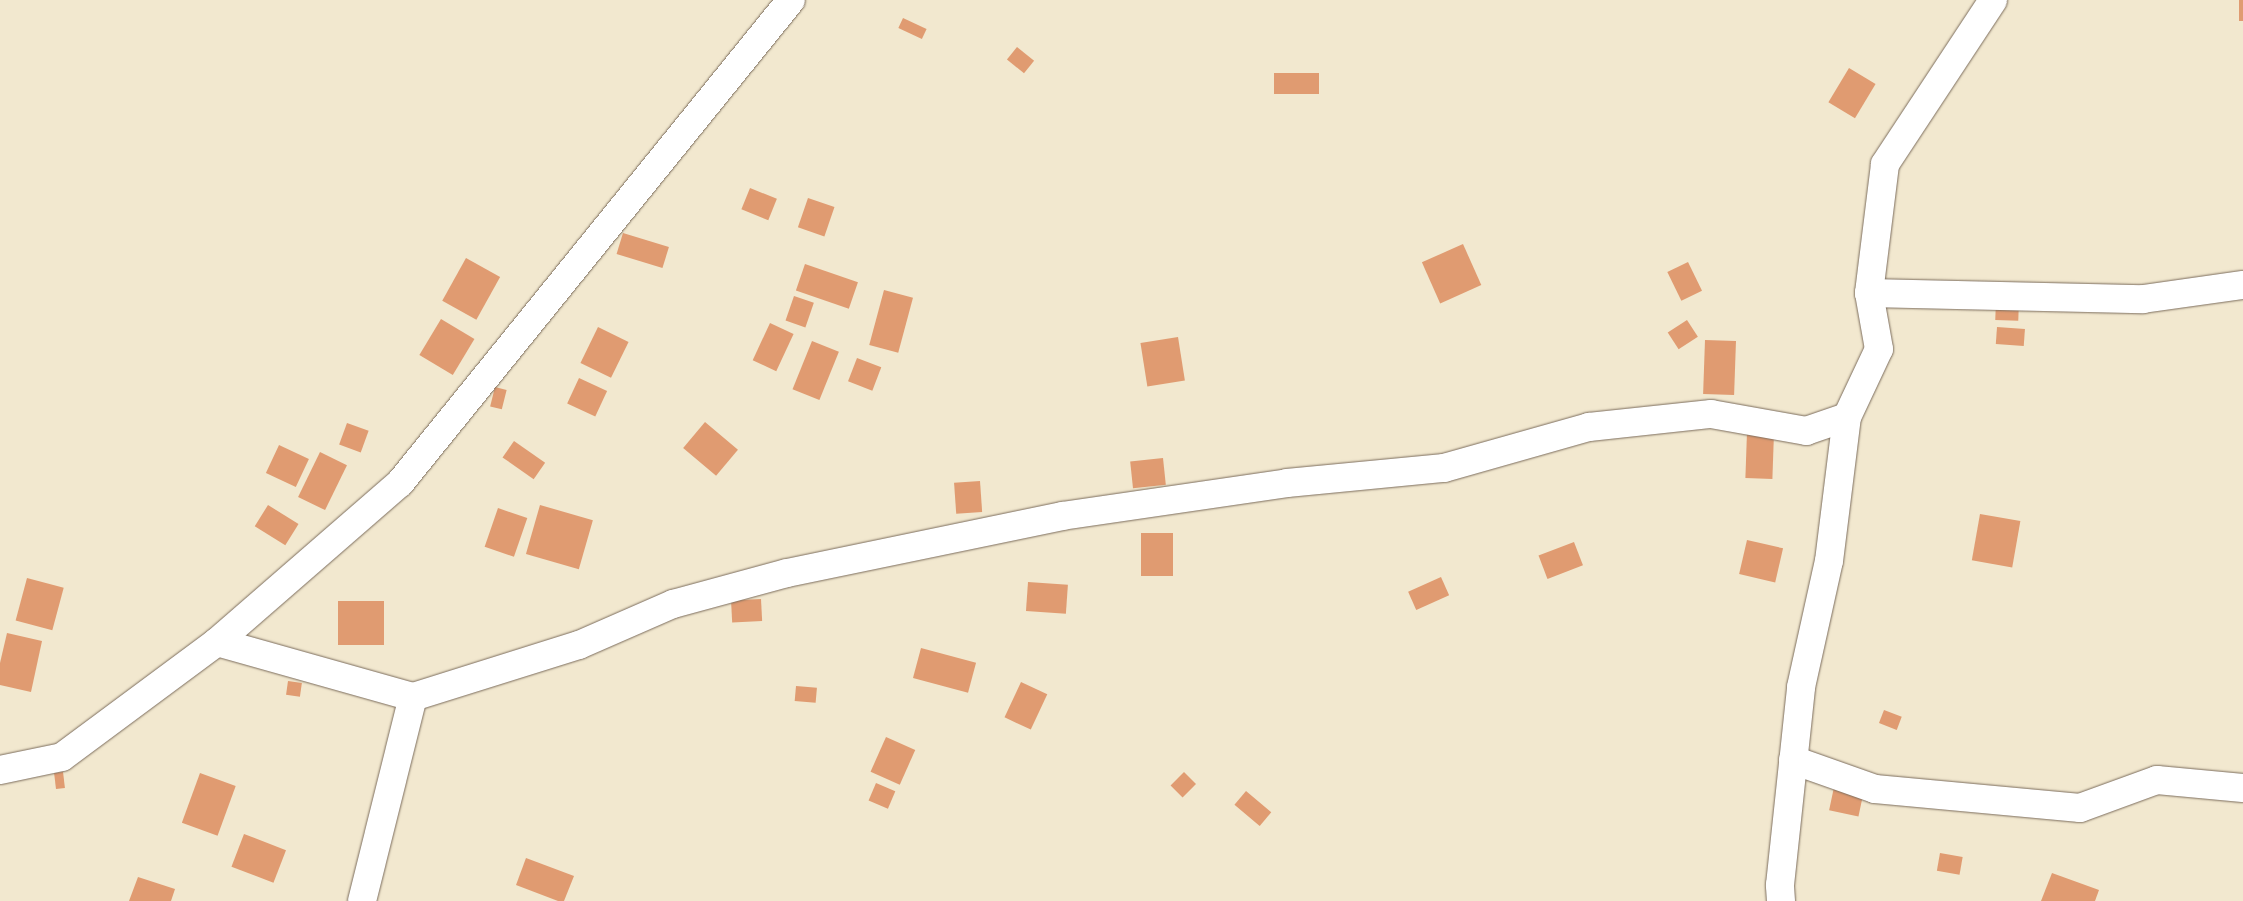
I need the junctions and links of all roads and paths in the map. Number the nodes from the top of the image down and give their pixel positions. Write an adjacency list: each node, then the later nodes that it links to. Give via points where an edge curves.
1 (790, 0): 6 (street, via 400,483)
2 (1993, 0): 4 (street, via 1885,164)
3 (2243, 285): 4 (street, via 2143,299)
4 (1869, 293): 5 (street, via 1879,349)
5 (1847, 416): 7 (street, via 1806,431 1711,414 1589,427 1444,468 1287,483 1062,516 787,573 673,604 579,645); 8 (street, via 1829,561 1801,687)
6 (217, 642): 7 (street); 9 (street, via 62,757)
7 (413, 696): 11 (street)
8 (1793, 760): 10 (street, via 1875,789 2080,808 2157,780); 12 (street)
9 (0, 770)
10 (2243, 788)
11 (362, 901)
12 (1781, 901)

